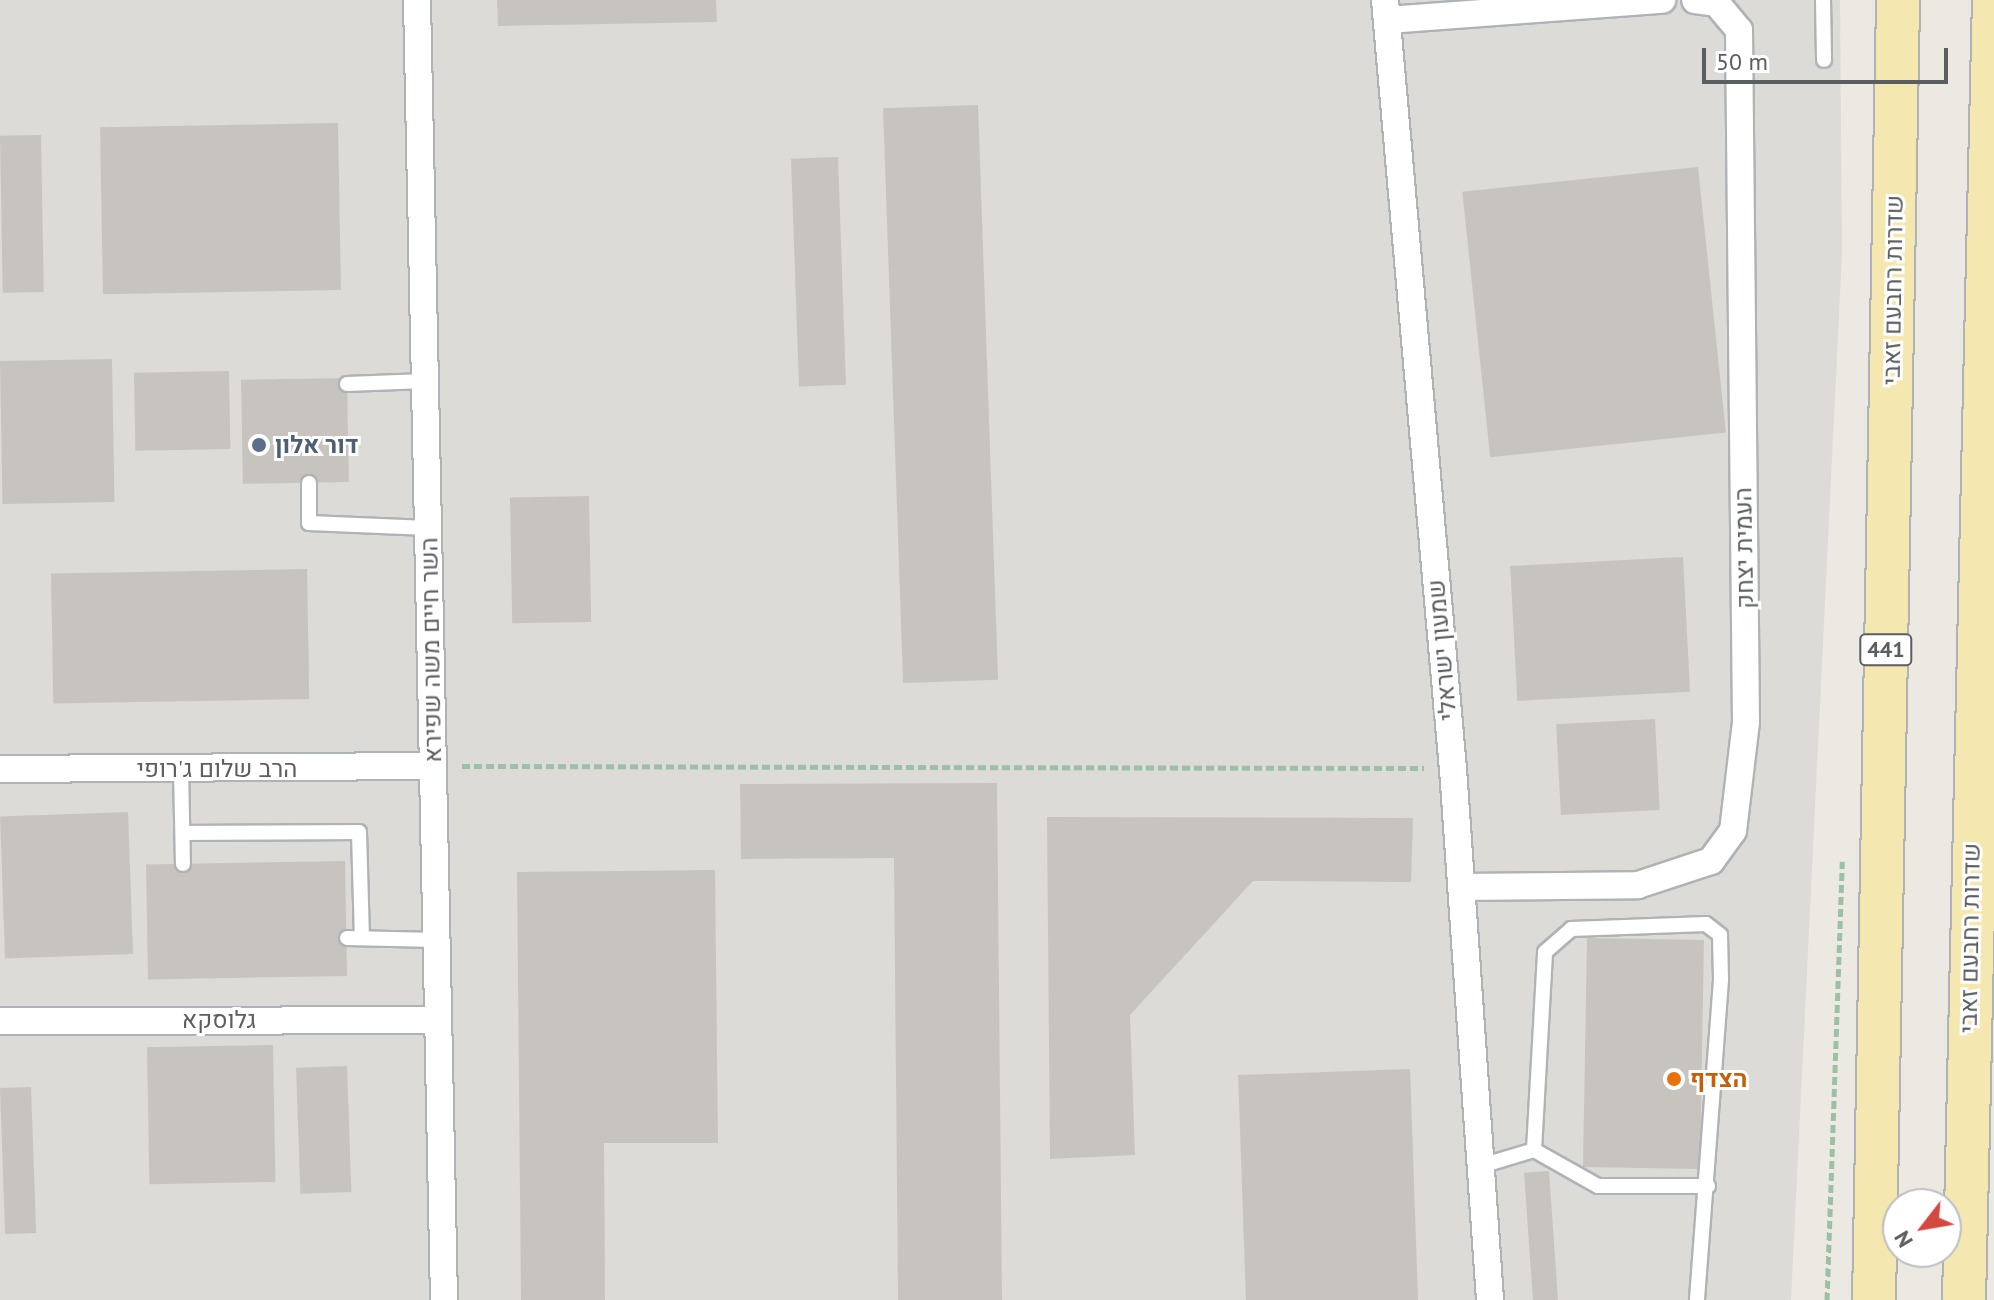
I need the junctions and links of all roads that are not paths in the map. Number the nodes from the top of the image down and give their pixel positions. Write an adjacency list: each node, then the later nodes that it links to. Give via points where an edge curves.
1 (417, 0): 10 (street, השר חיים משה שפירא)
2 (1662, 0): 7 (street)
3 (1823, 0): 9 (lane)
4 (1898, 0): 29 (main road, שדרות רחבעם זאבי / 441)
5 (1994, 0): 8 (main road, שדרות רחבעם זאבי)
6 (1712, 1): 19 (street, העמית יצחק, via 1739,30 1746,722 1733,831 1711,861 1638,885)
7 (1386, 10): 19 (street, שמעון ישראלי)
8 (1993, 47): 30 (main road, שדרות רחבעם זאבי)
9 (1824, 60)
10 (425, 381): 11 (lane); 13 (street, השר חיים משה שפירא)
11 (347, 384)
12 (309, 483): 13 (lane, via 309,523)
13 (428, 528): 14 (street, השר חיים משה שפירא)
14 (433, 766): 16 (street, הרב שלום ג'רופי); 20 (street, השר חיים משה שפירא)
15 (0, 769): 16 (street, הרב שלום ג'רופי)
16 (181, 770): 17 (lane)
17 (184, 833): 18 (lane); 20 (lane, via 359,832 354,938)
18 (183, 864)
19 (1461, 887): 24 (street, שמעון ישראלי)
20 (437, 940): 21 (street, השר חיים משה שפירא)
21 (438, 1020): 22 (street, גלוסקא); 26 (street, השר חיים משה שפירא)
22 (0, 1021)
23 (1534, 1150): 24 (lane); 25 (lane, via 1598,1186); 25 (lane, via 1545,952 1571,929 1706,924 1720,935 1721,980)
24 (1481, 1166): 27 (street, שמעון ישראלי)
25 (1708, 1186): 28 (lane)
26 (444, 1300)
27 (1490, 1300)
28 (1697, 1300)
29 (1874, 1300)
30 (1964, 1300)

